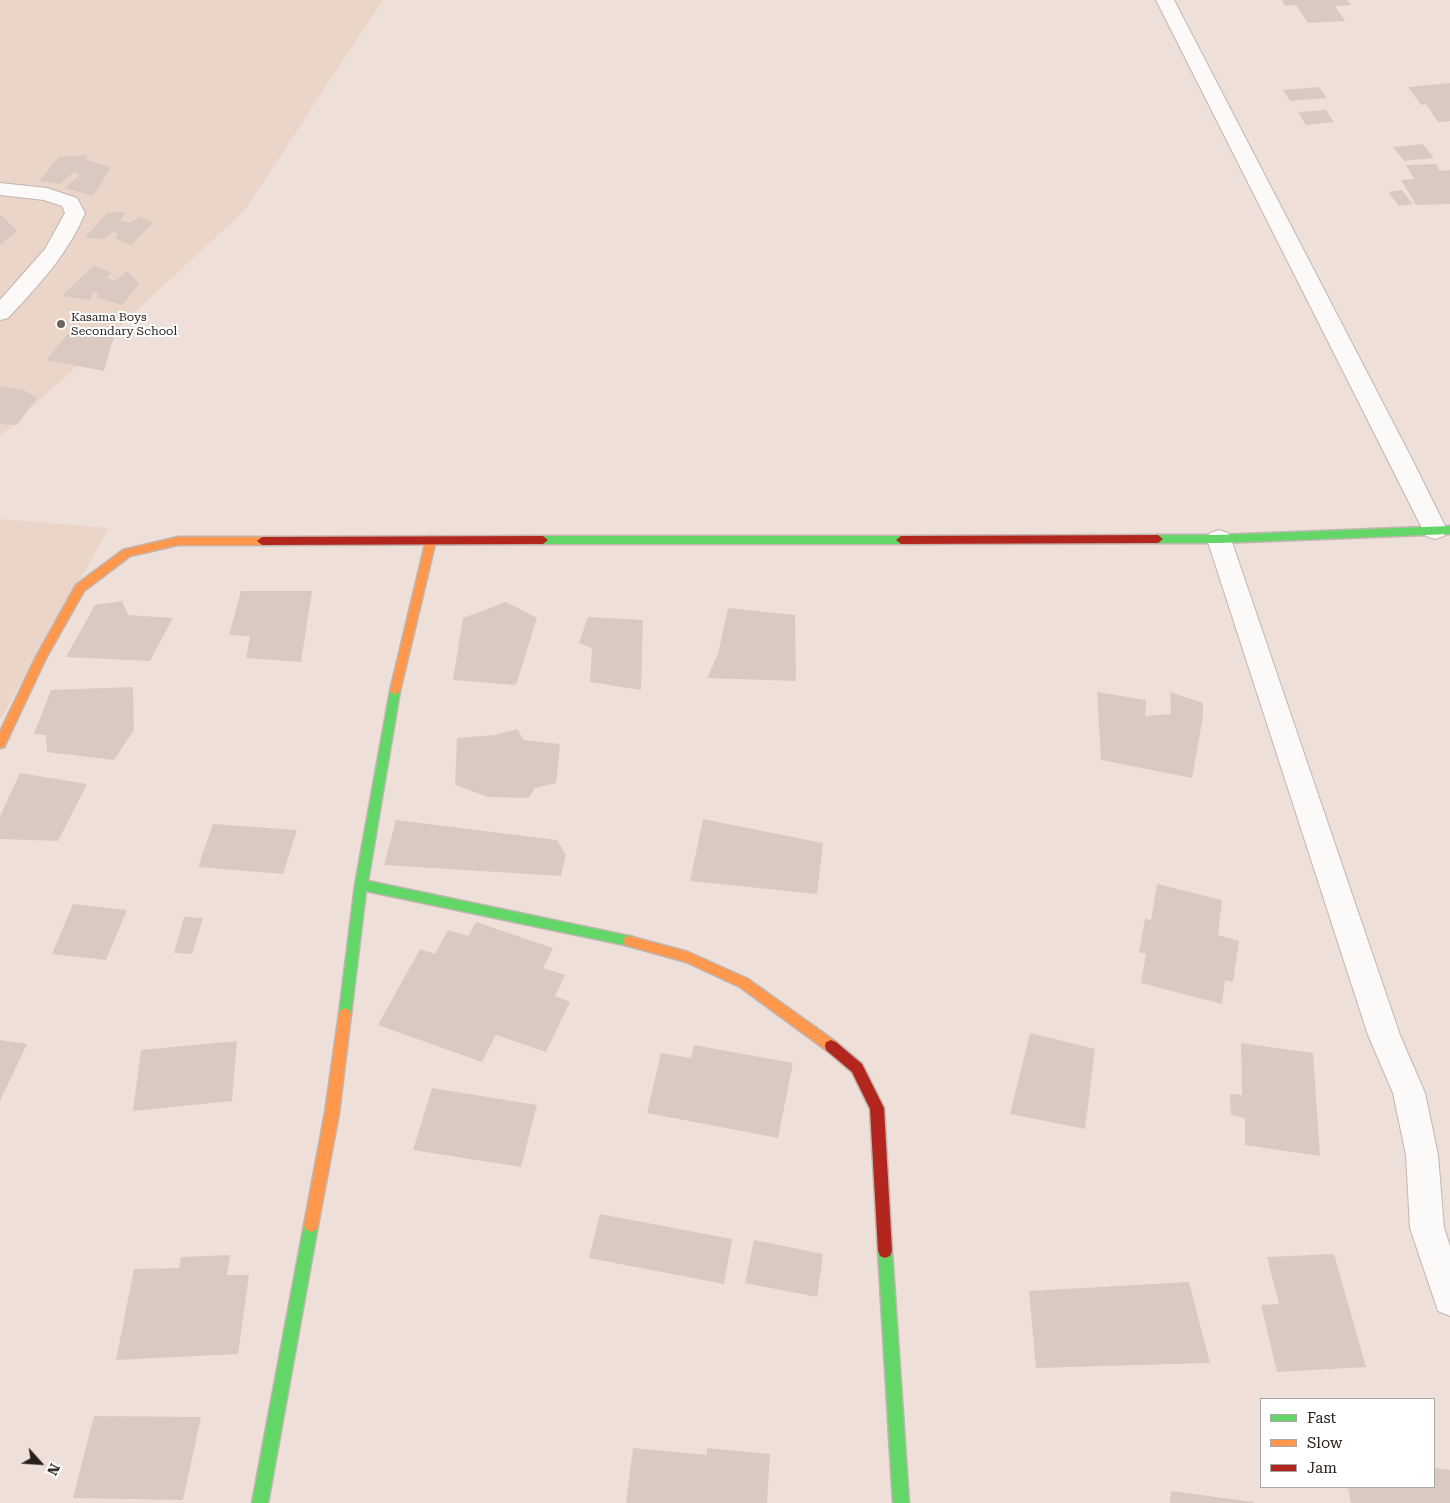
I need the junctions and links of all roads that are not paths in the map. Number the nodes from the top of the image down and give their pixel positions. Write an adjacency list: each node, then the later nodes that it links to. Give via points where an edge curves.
1 (1165, 0): 4 (street, via 1368,394)
2 (0, 189): 3 (street, via 47,194 70,202 76,213 68,232)
3 (0, 313)
4 (1442, 530): 5 (street)
5 (1219, 539): 6 (street); 9 (street, via 1384,1035 1409,1093 1422,1155 1427,1228)
6 (431, 540): 7 (street, via 178,541 127,553 80,588 41,657); 8 (street, via 392,705)
7 (0, 744)
8 (361, 885): 10 (street, via 332,1113); 11 (street, via 606,934 688,957 744,982 814,1032 857,1068 877,1108 890,1355)
9 (1450, 1299)
10 (260, 1503)
11 (902, 1503)

